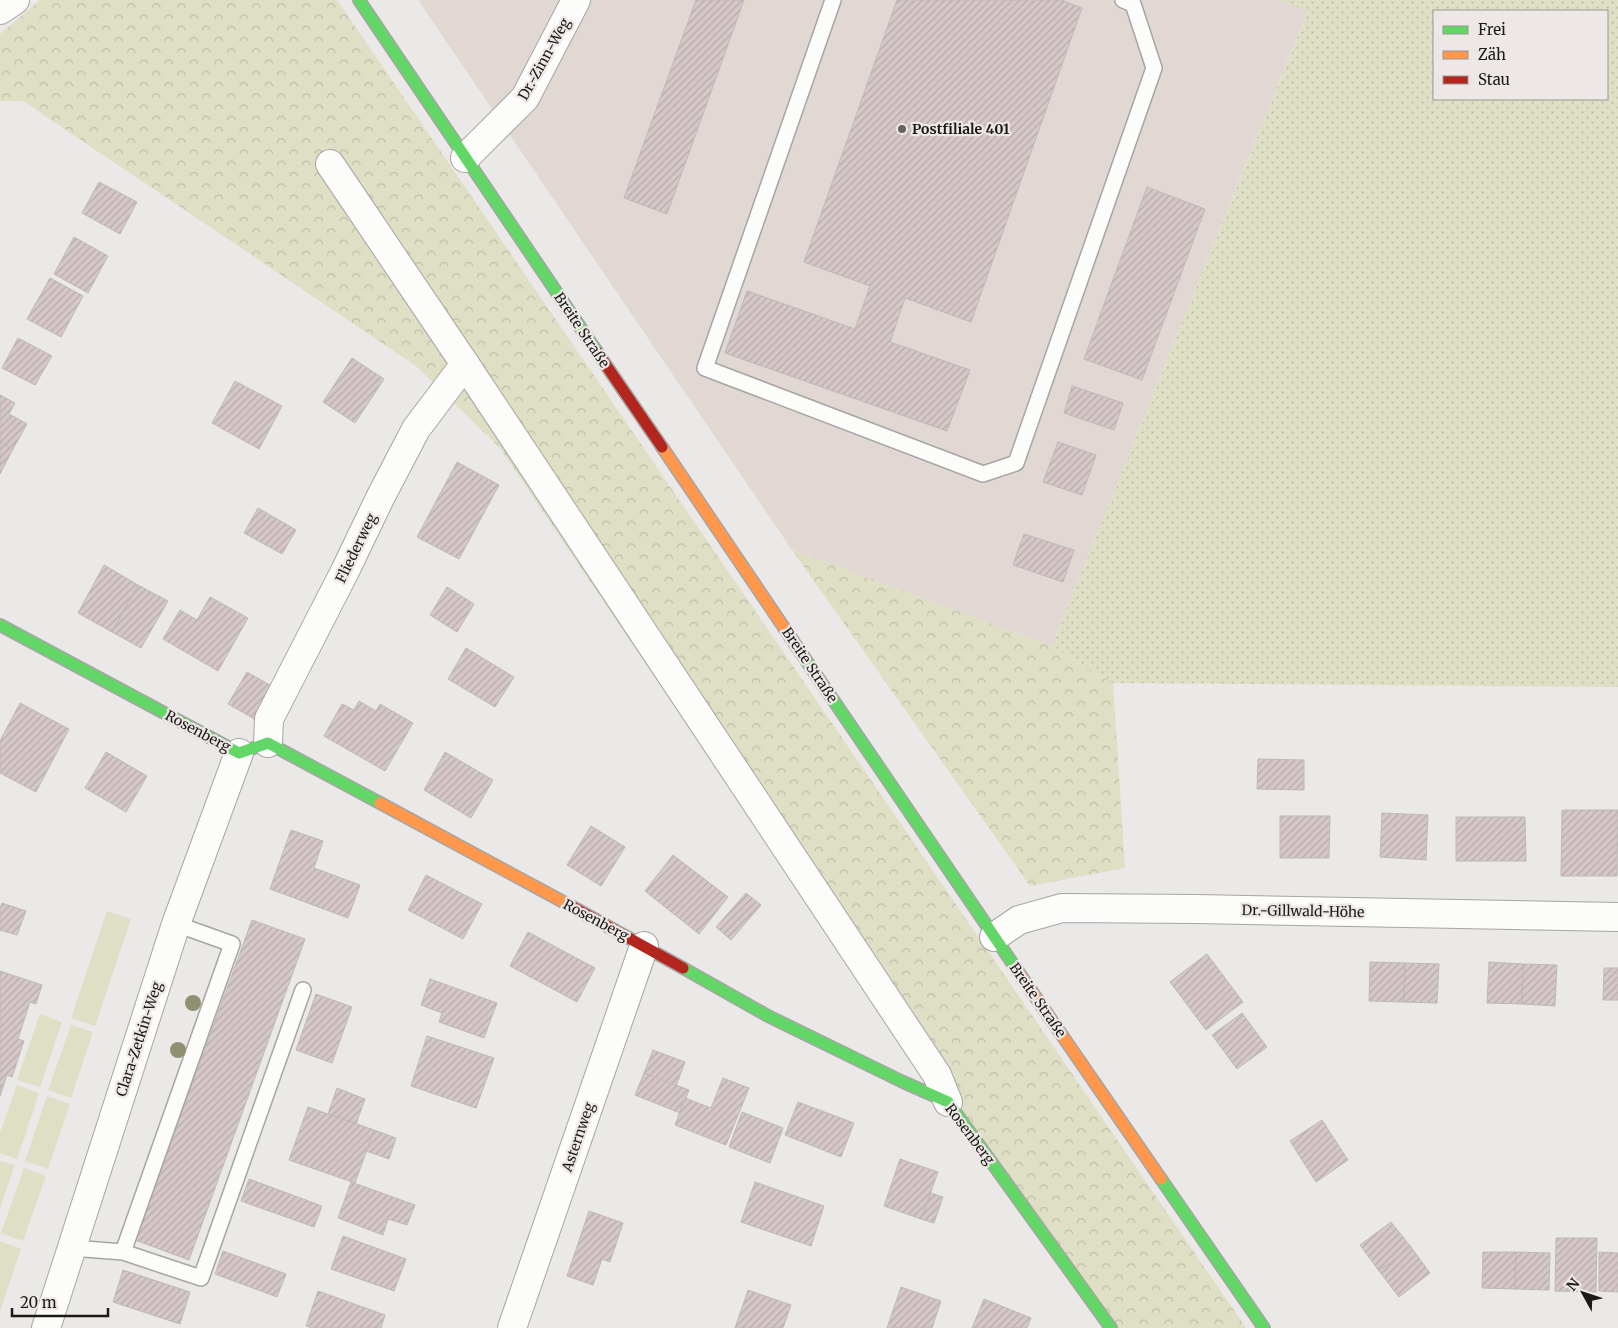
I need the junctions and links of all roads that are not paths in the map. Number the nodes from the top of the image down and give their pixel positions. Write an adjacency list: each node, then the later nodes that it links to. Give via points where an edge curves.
1 (14, 0): 6 (street)
2 (359, 0): 7 (main road, Breite Straße)
3 (576, 0): 7 (street, Dr.-Zinn-Weg, via 525,98)
4 (833, 0): 5 (lane, via 704,368 983,474 1016,463 1154,68 1133,4)
5 (1123, 0)
6 (0, 10)
7 (465, 158): 15 (main road, Breite Straße)
8 (330, 164): 9 (street)
9 (465, 364): 11 (street, Fliederweg, via 416,429 380,498 269,719); 18 (street, via 932,1067)
10 (0, 625): 12 (main road, Rosenberg)
11 (268, 743): 12 (main road, Rosenberg); 16 (main road, Rosenberg)
12 (239, 753): 14 (street, Clara-Zetkin-Weg)
13 (1618, 917): 15 (street, Dr.-Gillwald-Höhe, via 1062,908 1019,920)
14 (176, 924): 19 (street, Clara-Zetkin-Weg); 20 (lane, via 232,944)
15 (994, 937): 24 (main road, Breite Straße)
16 (644, 946): 18 (main road, Rosenberg, via 768,1016); 22 (street, Asternweg)
17 (303, 990): 20 (lane, via 201,1278)
18 (948, 1102): 23 (main road, Rosenberg)
19 (72, 1248): 20 (lane); 21 (street, Clara-Zetkin-Weg)
20 (123, 1252)
21 (46, 1328)
22 (512, 1328)
23 (1111, 1328)
24 (1264, 1328)

